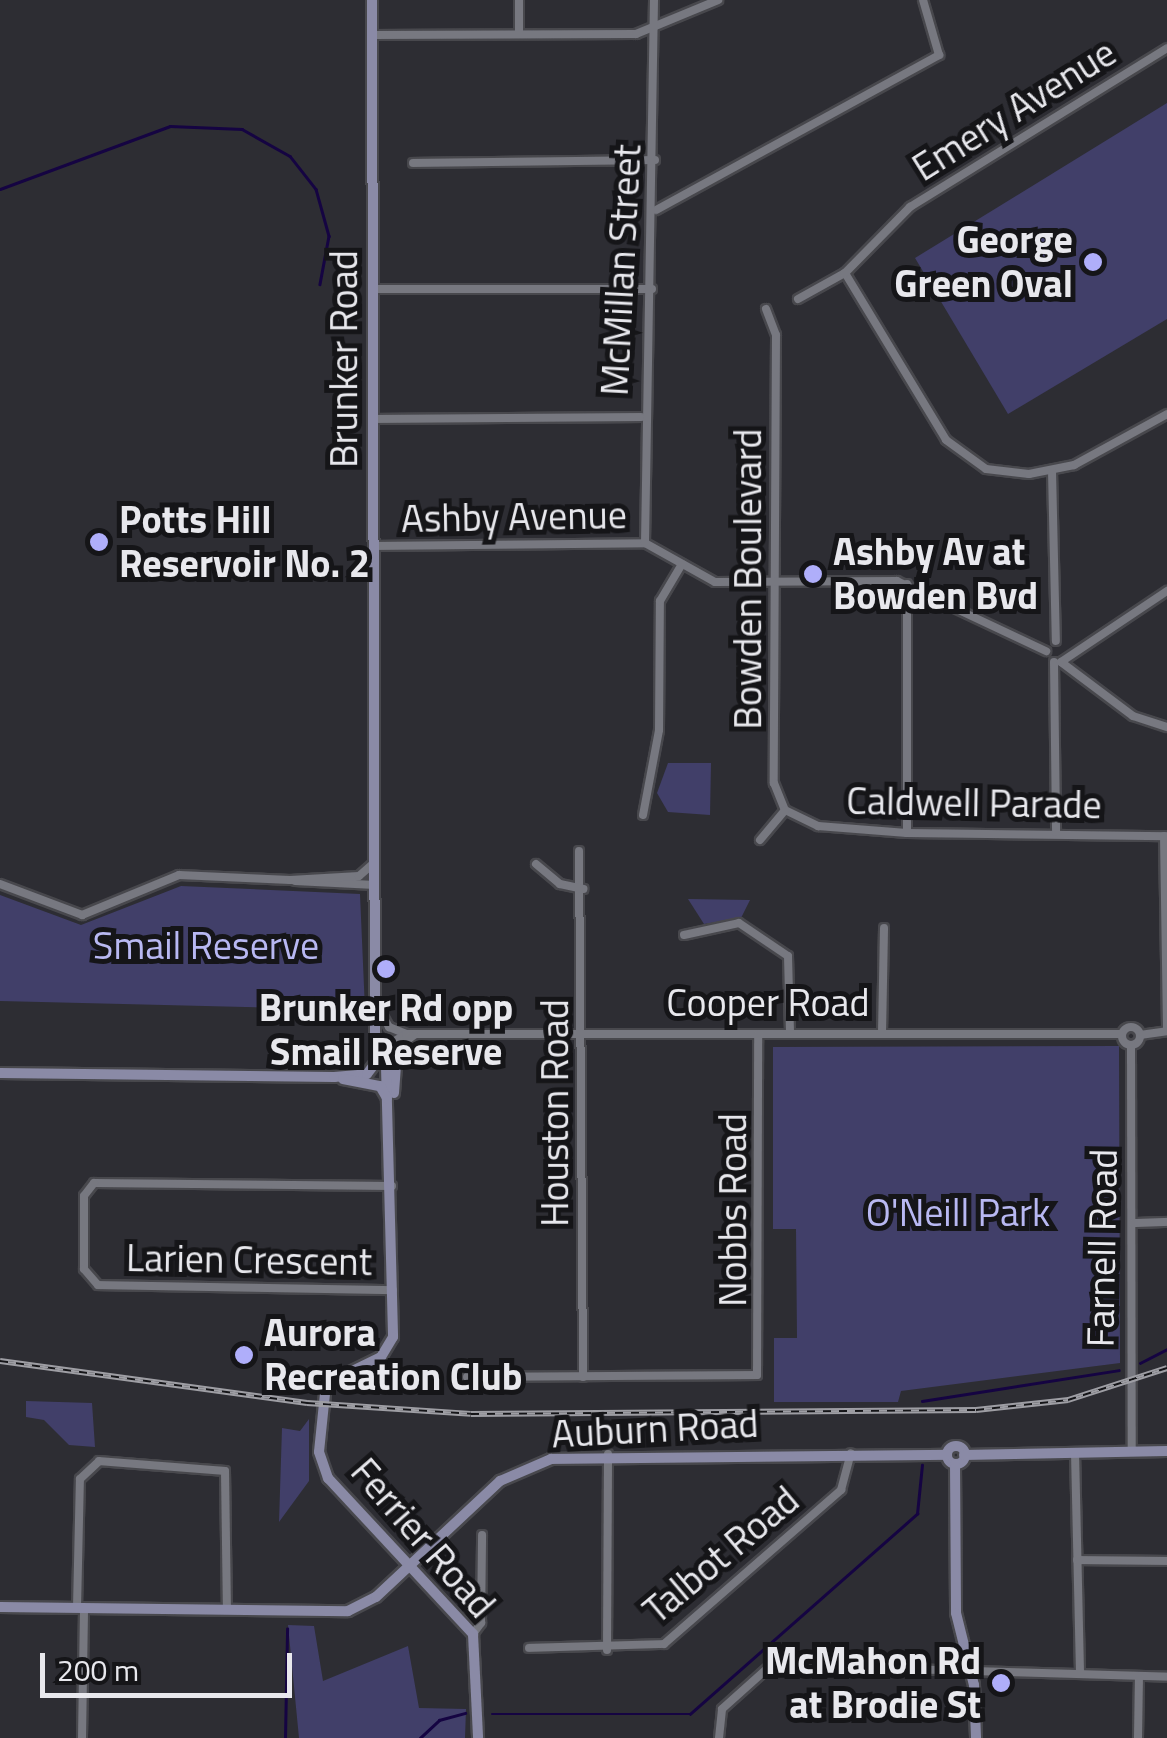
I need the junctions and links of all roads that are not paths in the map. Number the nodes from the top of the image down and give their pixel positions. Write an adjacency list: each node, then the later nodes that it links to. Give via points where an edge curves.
1 (372, 0): 8 (main road, Brunker Road)
2 (519, 0): 7 (street)
3 (654, 0): 6 (street, McMillan Street)
4 (718, 0): 6 (street)
5 (923, 0): 12 (street, via 939,55)
6 (654, 28): 7 (street); 10 (street, McMillan Street)
7 (518, 34): 8 (street)
8 (372, 36): 14 (main road, Brunker Road)
9 (1167, 48): 13 (street, Emery Avenue, via 891,220)
10 (655, 160): 11 (street); 12 (street, McMillan Street)
11 (413, 163)
12 (656, 210): 15 (street, McMillan Street)
13 (845, 273): 16 (street); 21 (street, via 946,440 986,468)
14 (374, 289): 15 (street); 20 (main road, Brunker Road)
15 (652, 289): 19 (street, McMillan Street)
16 (798, 298)
17 (766, 309): 25 (street, Bowden Boulevard, via 776,335)
18 (1167, 414): 21 (street)
19 (641, 417): 20 (street); 22 (street, McMillan Street)
20 (374, 419): 23 (main road, Brunker Road)
21 (1052, 471): 28 (street)
22 (645, 543): 23 (street, Ashby Avenue); 24 (street, Ashby Avenue)
23 (375, 546): 40 (main road, Brunker Road)
24 (682, 564): 25 (street, Ashby Avenue, via 704,580); 34 (street, via 660,600 659,730)
25 (776, 581): 26 (street, Ashby Avenue); 33 (street, Bowden Boulevard, via 774,783)
26 (907, 584): 30 (street, Ashby Avenue); 36 (street)
27 (1167, 591): 29 (street)
28 (1056, 641): 29 (street); 30 (street)
29 (1068, 650): 31 (street)
30 (1046, 651): 31 (street)
31 (1058, 662): 32 (street, via 1132,716); 35 (street)
32 (1167, 728)
33 (785, 810): 36 (street, Caldwell Parade, via 818,826); 38 (street)
34 (643, 815)
35 (1056, 832): 36 (street, Caldwell Parade); 37 (street, Caldwell Parade)
36 (907, 833)
37 (1166, 836): 49 (street)
38 (760, 840)
39 (579, 851): 45 (street, Houston Road)
40 (377, 859): 42 (street, via 359,876); 44 (main road, Brunker Road)
41 (536, 864): 45 (street, via 560,884)
42 (290, 880): 43 (street, via 179,875 82,915); 44 (street)
43 (0, 884)
44 (377, 884): 48 (main road, Brunker Road)
45 (583, 889): 53 (street, Houston Road)
46 (884, 928): 51 (street)
47 (684, 935): 50 (street, via 738,923 788,956)
48 (378, 1013): 52 (street, via 389,1027); 58 (main road, Brunker Road); 59 (main road, Brunker Road)
49 (1167, 1030): 56 (street)
50 (790, 1033): 51 (street, Cooper Road); 54 (street, Cooper Road)
51 (882, 1033): 55 (street, Cooper Road)
52 (410, 1034): 53 (street, Cooper Road); 58 (street, Cooper Road)
53 (582, 1034): 54 (street, Cooper Road); 68 (street, Houston Road)
54 (758, 1034): 68 (street, Nobbs Road, via 762,1366 748,1378)
55 (1122, 1034): 56 (street, Cooper Road, via 1132,1027); 57 (street)
56 (1140, 1035): 57 (street)
57 (1132, 1045): 64 (street, Farnell Road)
58 (392, 1049): 59 (main road); 59 (main road); 62 (main road, Brunker Road)
59 (380, 1063): 61 (main road, via 367,1074); 62 (main road, Brunker Road)
60 (0, 1072): 61 (main road)
61 (334, 1077): 62 (main road, via 383,1087)
62 (392, 1119): 63 (main road, Brunker Road)
63 (392, 1186): 66 (main road, Brunker Road); 66 (street, Larien Crescent, via 94,1182 84,1196 84,1269 98,1285)
64 (1132, 1222): 65 (street); 71 (street, Farnell Road)
65 (1167, 1222)
66 (393, 1290): 69 (main road, Brunker Road, via 388,1350)
67 (467, 1376): 68 (street)
68 (583, 1377)
69 (330, 1380): 81 (main road, Ferrier Road, via 318,1438 324,1471)
70 (1075, 1452): 71 (main road); 76 (main road, Auburn Road, via 964,1455 954,1446); 79 (street)
71 (1132, 1452): 72 (main road)
72 (1167, 1452)
73 (851, 1453): 74 (main road, Auburn Road); 76 (main road, Auburn Road); 87 (street, Talbot Road, via 841,1490 664,1644)
74 (608, 1454): 81 (main road, Auburn Road, via 563,1456 515,1472); 87 (street)
75 (77, 1456): 77 (street)
76 (951, 1460): 88 (main road, via 956,1612)
77 (86, 1466): 83 (street); 84 (street, via 224,1471)
78 (482, 1534): 85 (street, via 481,1623)
79 (1077, 1560): 80 (street); 89 (street)
80 (1167, 1562)
81 (409, 1563): 84 (main road, Auburn Road, via 357,1609); 85 (main road, Ferrier Road)
82 (0, 1607): 83 (main road, Auburn Road)
83 (80, 1608): 84 (main road, Auburn Road); 92 (street)
84 (227, 1610)
85 (473, 1634): 93 (main road, Ferrier Road)
86 (530, 1648): 87 (street, Talbot Road)
87 (607, 1650)
88 (972, 1672): 89 (street); 94 (street, via 772,1666 722,1709); 95 (main road)
89 (1080, 1673): 90 (street)
90 (1138, 1676): 91 (street); 96 (street)
91 (1167, 1676)
92 (82, 1738)
93 (478, 1738)
94 (719, 1738)
95 (976, 1738)
96 (1138, 1738)

